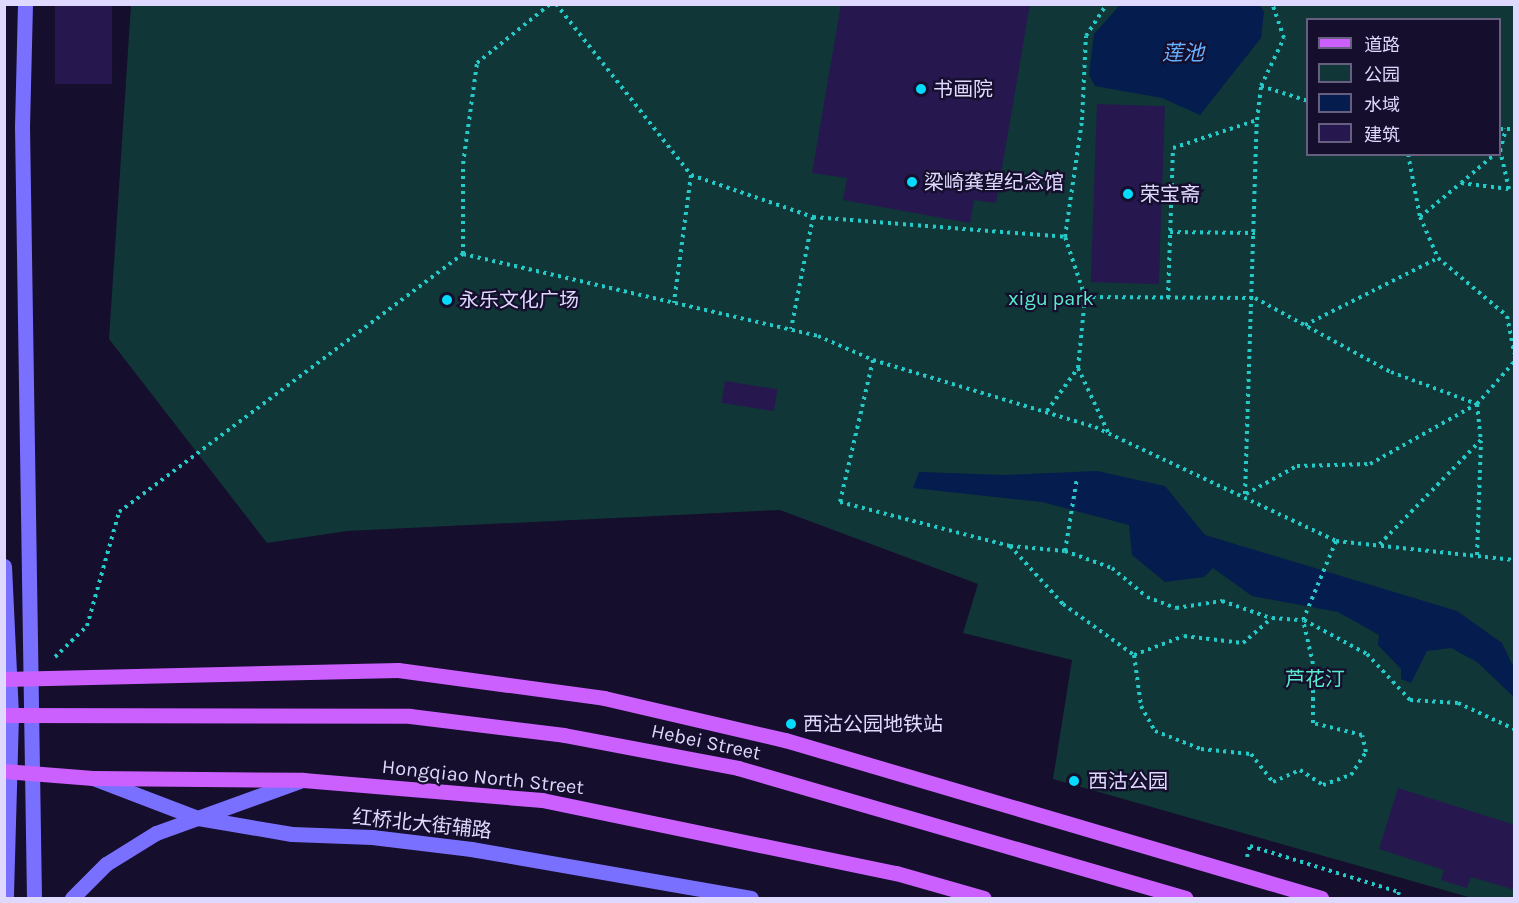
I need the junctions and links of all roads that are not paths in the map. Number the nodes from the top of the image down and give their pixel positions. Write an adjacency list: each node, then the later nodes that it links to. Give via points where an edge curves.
1 (25, 4): 4 (main road, via 22,126)
2 (4, 566): 3 (main road)
3 (7, 679): 4 (main road); 5 (main road)
4 (33, 679): 6 (main road); 18 (main road, via 398,670 604,698 785,740)
5 (8, 715): 6 (main road); 7 (main road)
6 (33, 715): 8 (main road); 17 (main road, via 410,716 564,735 738,768)
7 (7, 771): 8 (main road, Hongqiao North Street); 12 (main road)
8 (33, 773): 9 (main road, Hongqiao North Street); 13 (main road)
9 (93, 778): 10 (main road, Hongqiao North Street); 11 (main road, 红桥北大街辅路)
10 (303, 780): 11 (main road); 16 (main road, Hongqiao North Street, via 542,800 896,873)
11 (198, 818): 14 (main road, via 130,847); 15 (main road, 红桥北大街辅路, via 292,834 372,837 471,849)
12 (6, 898)
13 (34, 898)
14 (72, 898)
15 (751, 898)
16 (984, 898)
17 (1186, 898)
18 (1321, 898)

